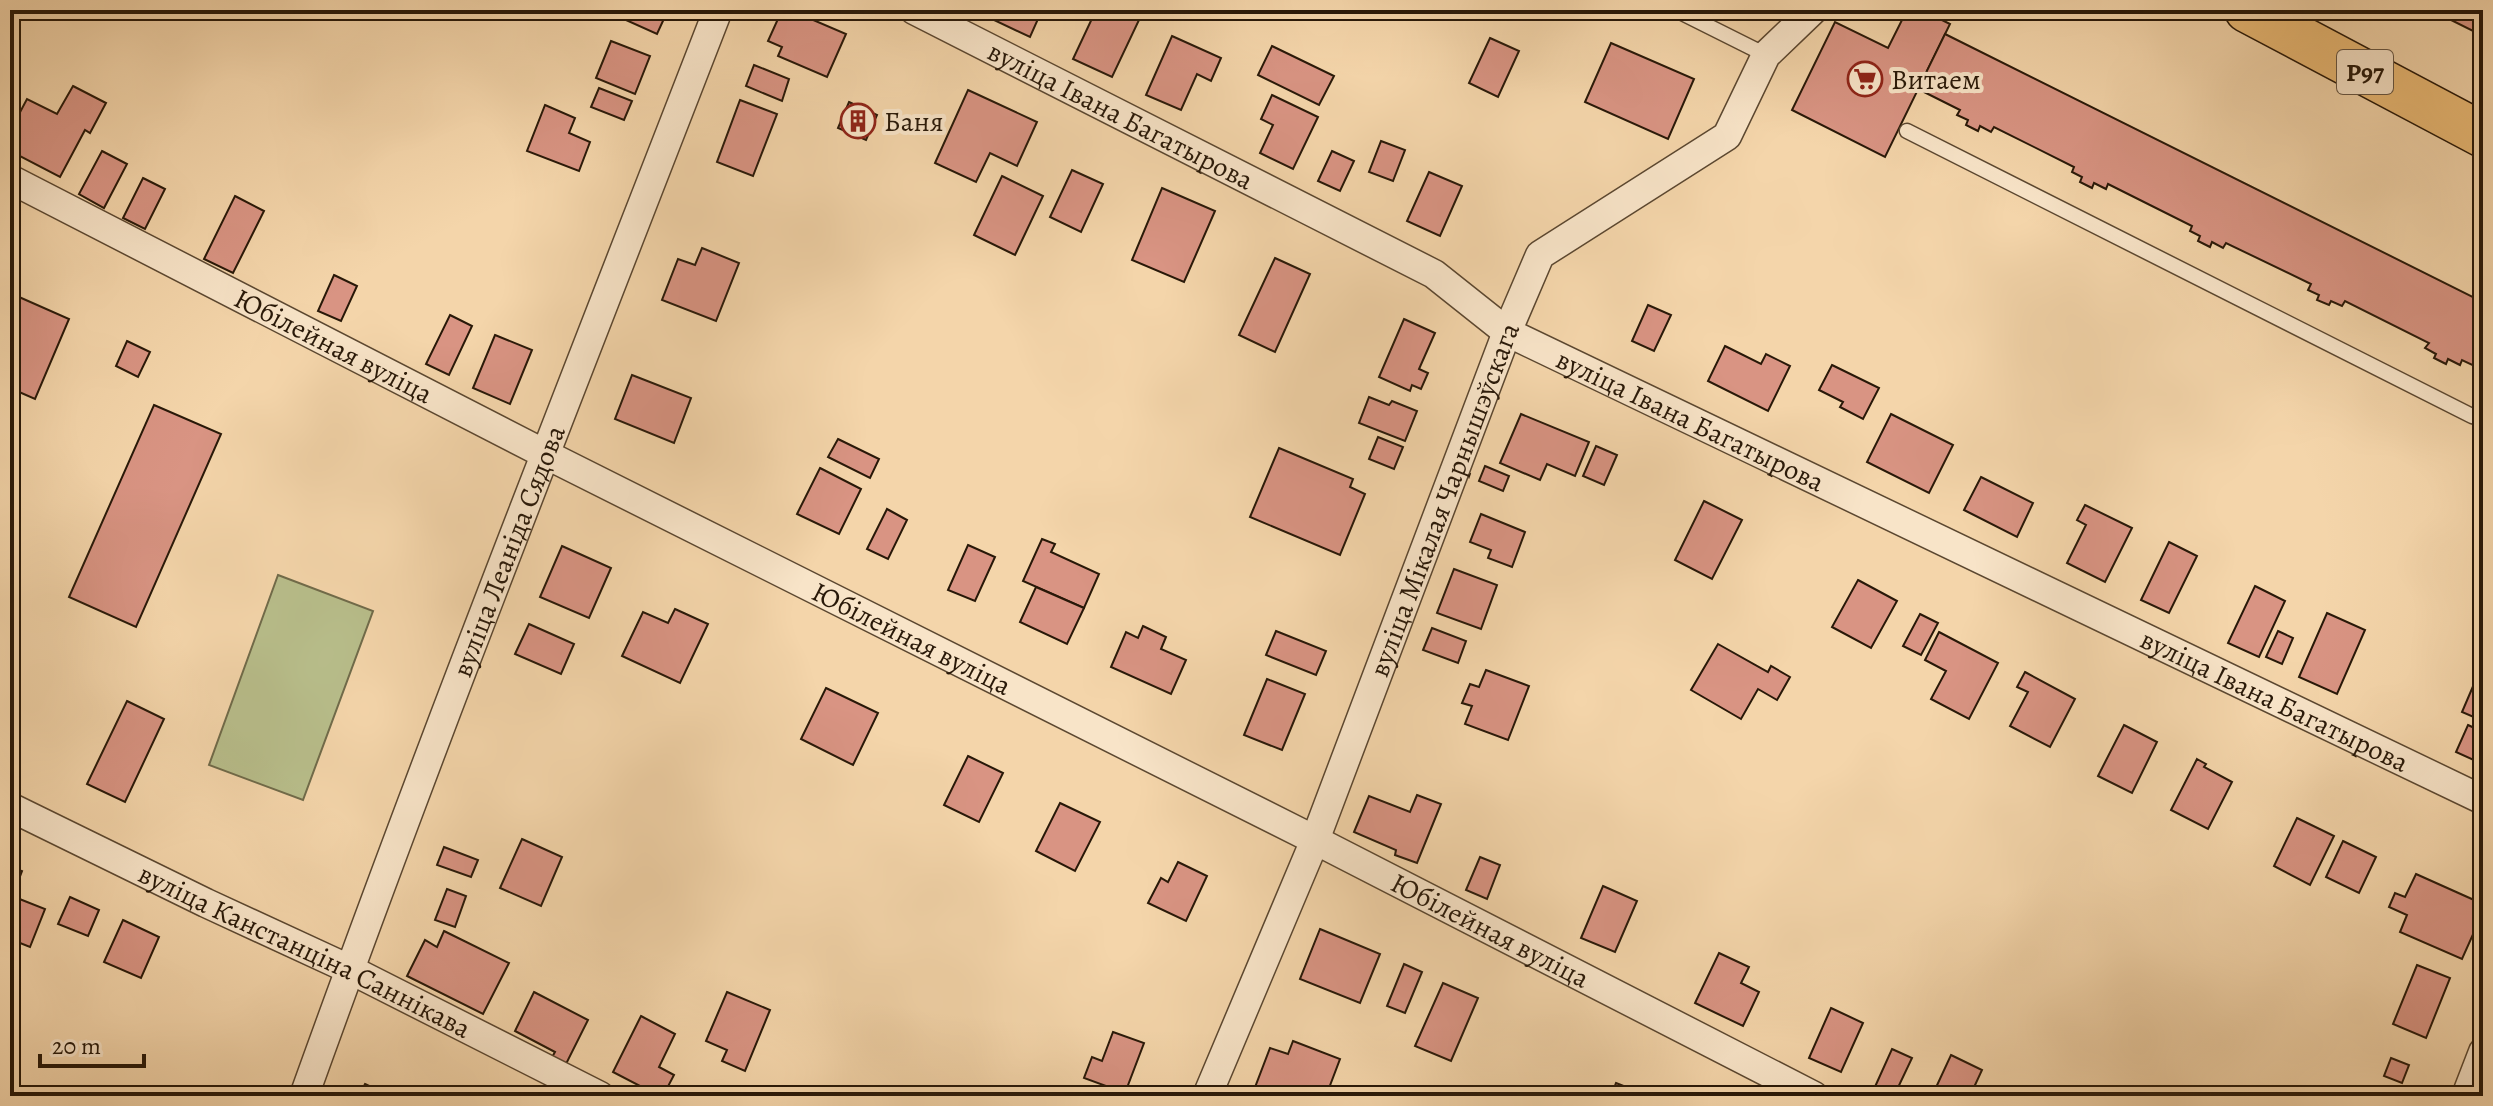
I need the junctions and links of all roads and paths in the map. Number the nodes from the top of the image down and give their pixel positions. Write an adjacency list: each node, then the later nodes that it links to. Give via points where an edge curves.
1 (718, 10): 12 (street, вуліца Леаніда Сядова)
2 (914, 10): 10 (street, вуліца Івана Багатырова, via 1434,274)
3 (1676, 10): 6 (lane)
4 (1813, 10): 6 (street, вуліца Мікалая Чарнышэўскага)
5 (2247, 10): 8 (main road, Р97)
6 (1766, 55): 10 (street, вуліца Мікалая Чарнышэўскага, via 1727,136 1540,255)
7 (1907, 131): 11 (lane)
8 (2483, 135)
9 (10, 179): 12 (street, Юбілейная вуліца)
10 (1507, 332): 13 (street, вуліца Івана Багатырова); 15 (street, вуліца Мікалая Чарнышэўскага)
11 (2483, 419)
12 (545, 454): 15 (street, Юбілейная вуліца); 16 (street, вуліца Леаніда Сядова)
13 (2483, 800)
14 (10, 807): 16 (street, вуліца Канстанціна Саннікава)
15 (1315, 840): 20 (street, вуліца Мікалая Чарнышэўскага); 21 (street, Юбілейная вуліца)
16 (349, 969): 18 (street, вуліца Леаніда Сядова); 19 (street, вуліца Канстанціна Саннікава)
17 (2483, 1052): 22 (street)
18 (304, 1096)
19 (600, 1096)
20 (1207, 1096)
21 (1814, 1096)
22 (2466, 1096)

